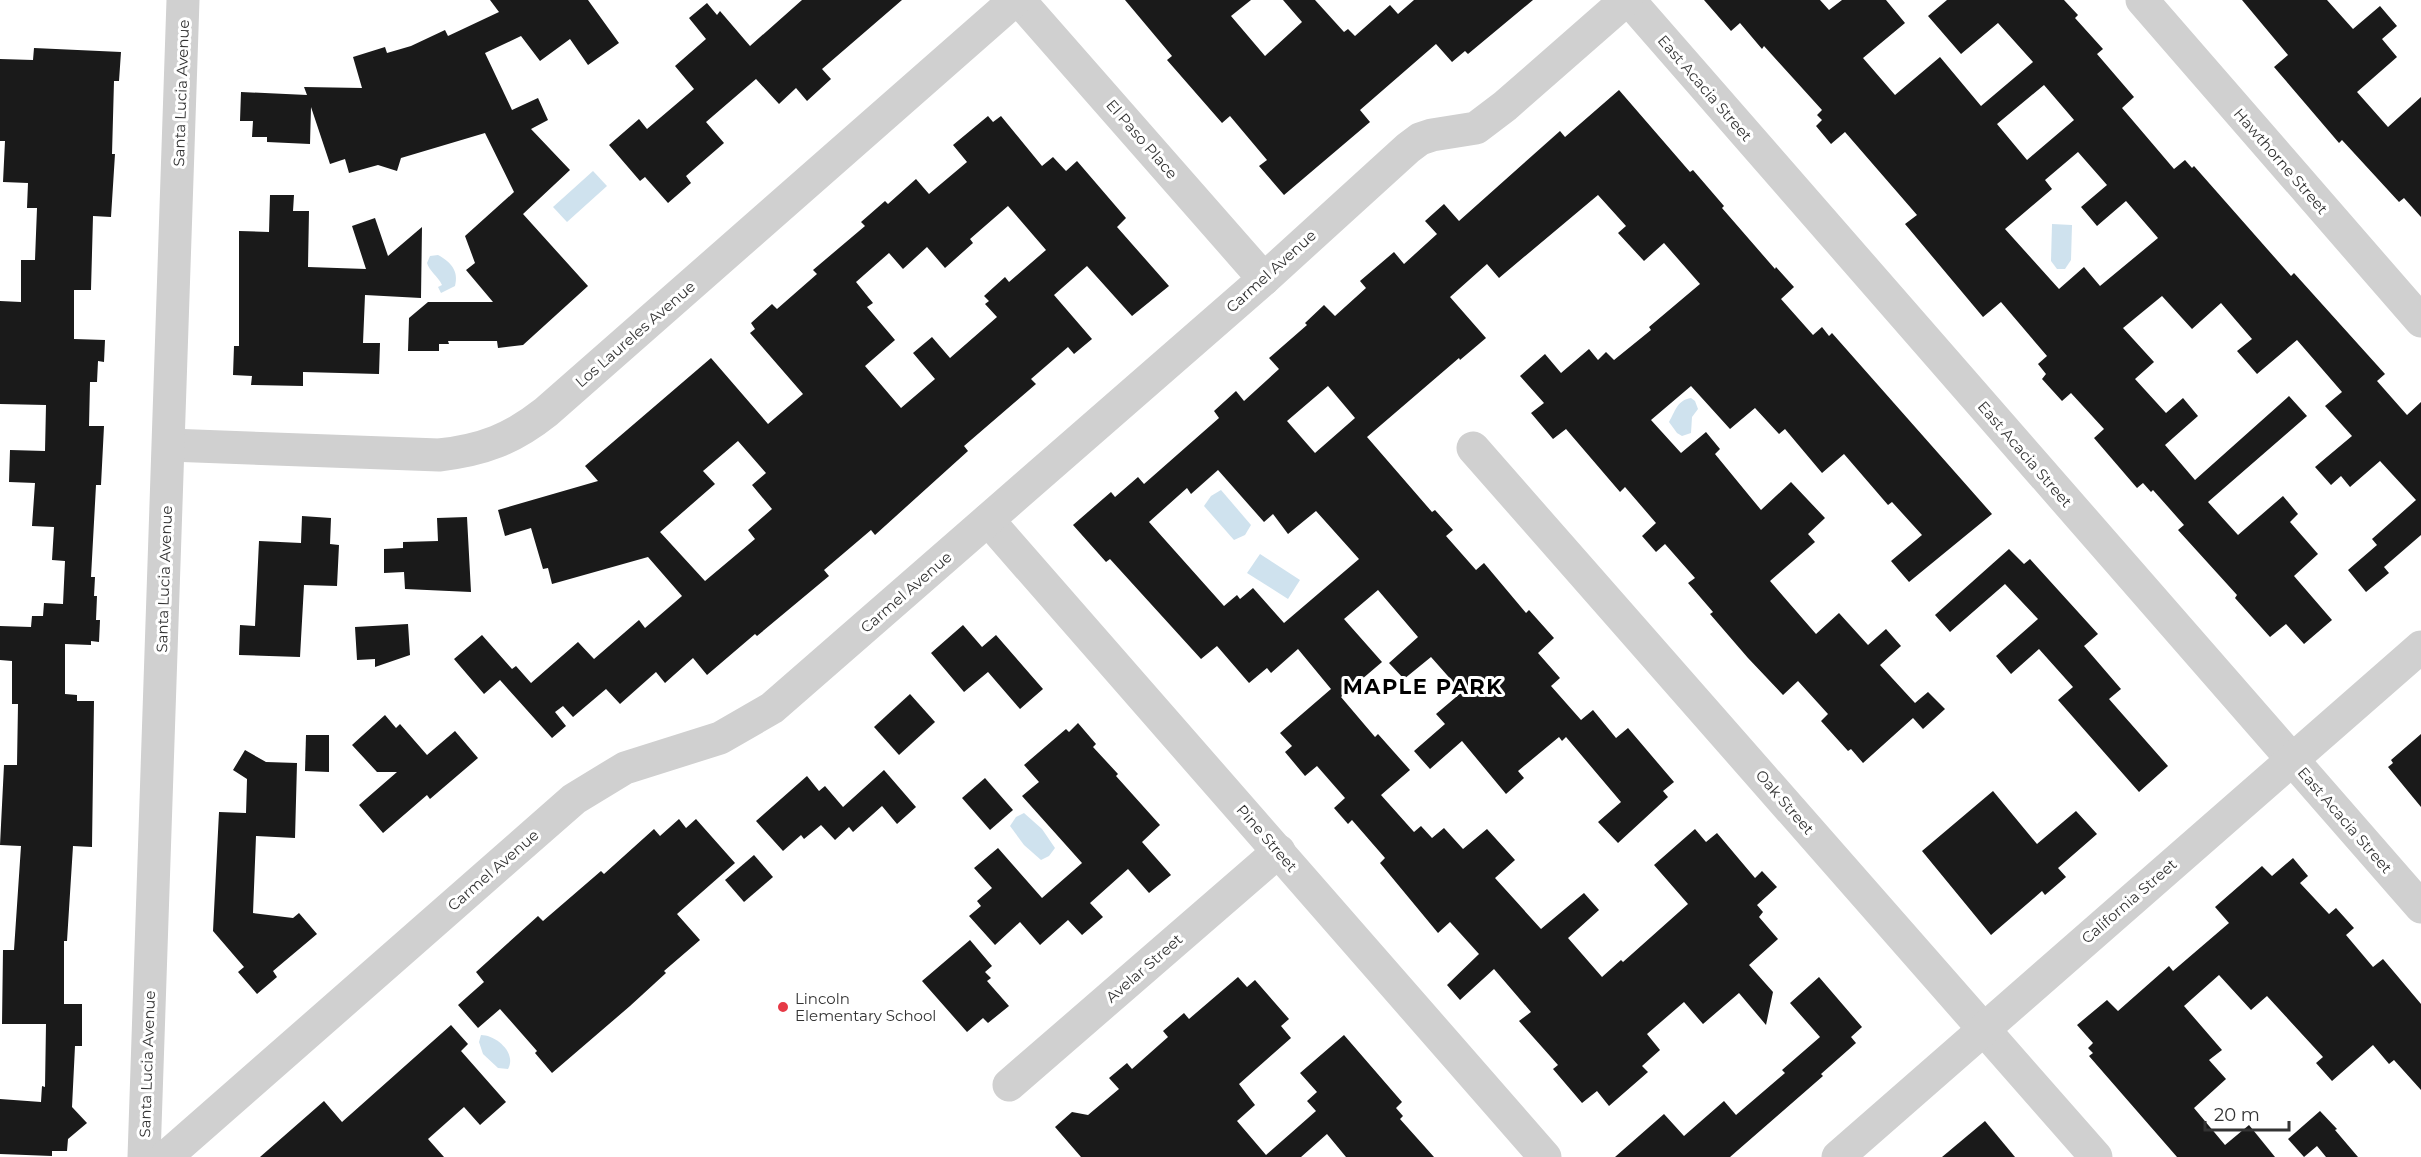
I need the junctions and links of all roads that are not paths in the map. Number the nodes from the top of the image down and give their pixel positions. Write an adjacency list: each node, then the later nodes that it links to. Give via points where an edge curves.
1 (183, 0): 7 (street, Santa Lucia Avenue)
2 (1017, 0): 5 (street, El Paso Place); 7 (street, Los Laureles Avenue, via 546,412 507,438 477,449 439,455)
3 (1627, 0): 5 (street, Carmel Avenue, via 1476,128 1432,135 1408,148); 11 (street, East Acacia Street)
4 (2142, 0): 6 (street, Hawthorne Street)
5 (1264, 279): 9 (street, Carmel Avenue)
6 (2421, 321)
7 (168, 445): 16 (street, Santa Lucia Avenue)
8 (1473, 448): 14 (street, Oak Street)
9 (988, 520): 12 (street, Pine Street); 17 (street, Carmel Avenue, via 772,708 720,738 625,768 574,798)
10 (2421, 647): 11 (street, California Street)
11 (2292, 759): 13 (street, East Acacia Street); 14 (street, California Street)
12 (1279, 851): 15 (street, Avelar Street); 18 (street, Pine Street)
13 (2421, 907)
14 (1984, 1028): 19 (street, California Street); 20 (street, Oak Street)
15 (1009, 1085)
16 (144, 1157)
17 (166, 1157)
18 (1545, 1157)
19 (1838, 1157)
20 (2096, 1157)

